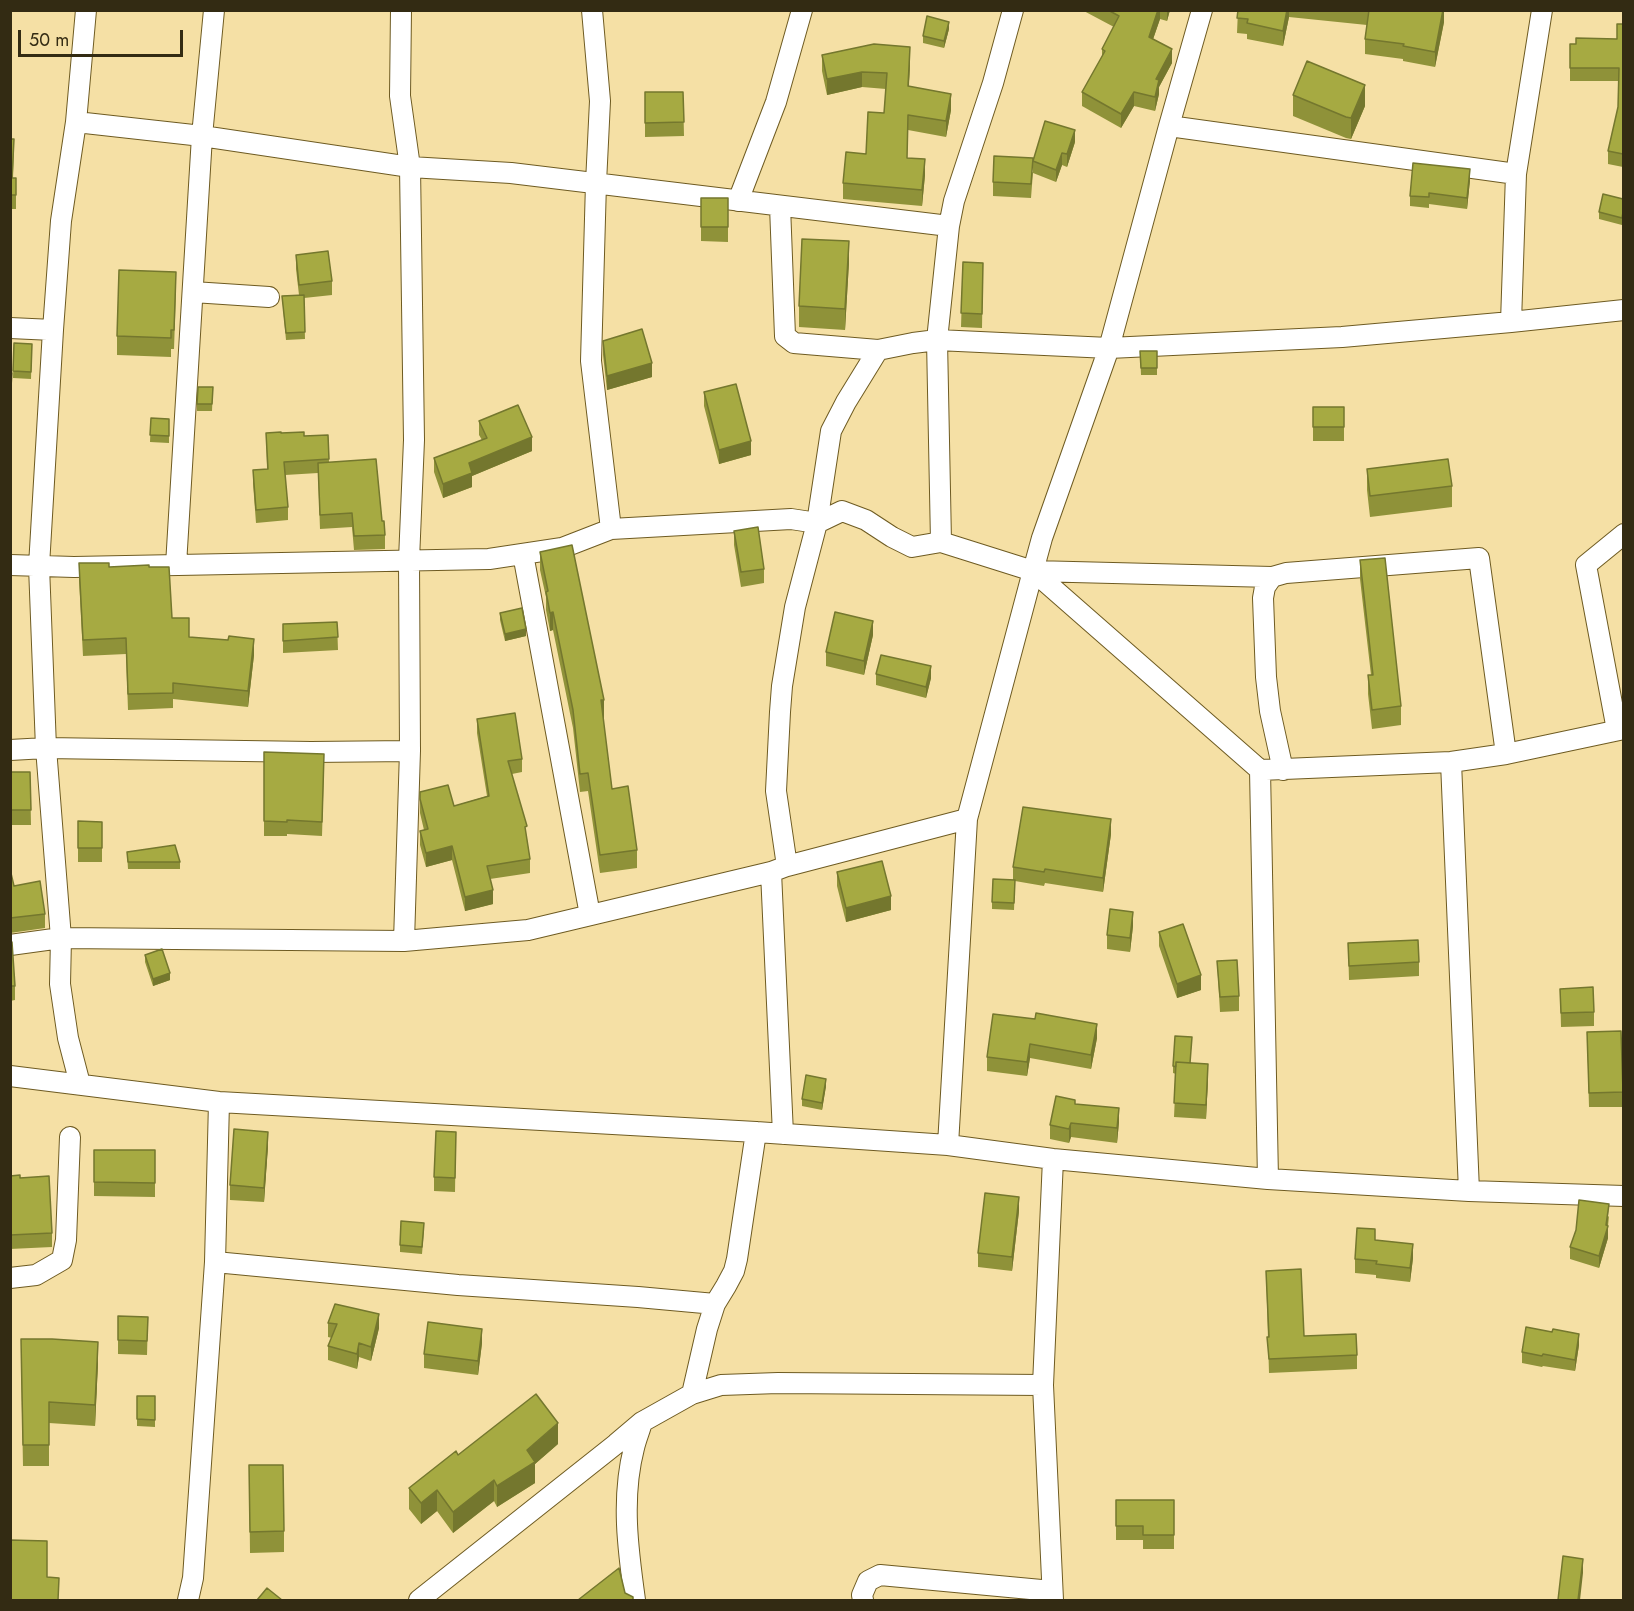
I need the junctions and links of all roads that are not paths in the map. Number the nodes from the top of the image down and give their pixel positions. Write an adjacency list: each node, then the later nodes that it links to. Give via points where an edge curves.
1 (86, 10): 9 (street)
2 (214, 10): 11 (street)
3 (401, 10): 12 (street, via 400,96)
4 (592, 10): 14 (street, via 600,101)
5 (802, 10): 15 (street, via 776,102)
6 (1013, 10): 17 (street)
7 (1202, 10): 10 (street)
8 (1542, 10): 13 (street)
9 (76, 122): 11 (street); 23 (street, via 62,220)
10 (1169, 126): 13 (street); 25 (street)
11 (202, 136): 12 (street); 18 (street)
12 (410, 167): 14 (street); 32 (street, via 414,440)
13 (1516, 174): 21 (street)
14 (596, 183): 15 (street); 28 (street, via 591,361)
15 (738, 201): 16 (street)
16 (780, 206): 17 (street); 26 (street, via 785,336 794,343)
17 (949, 226): 24 (street)
18 (193, 292): 19 (street); 34 (street)
19 (269, 297)
20 (1623, 310): 21 (street)
21 (1511, 322): 25 (street, via 1342,337)
22 (10, 328): 23 (street)
23 (53, 330): 35 (street)
24 (936, 340): 25 (street); 26 (street); 30 (street)
25 (1109, 348): 36 (street)
26 (878, 350): 27 (street, via 831,431)
27 (817, 523): 28 (street, via 791,519); 30 (street, via 842,511 912,546); 47 (street, via 795,607 782,686 776,791)
28 (611, 530): 31 (street, via 562,548)
29 (1623, 534): 38 (street, via 1586,565)
30 (941, 542): 36 (street)
31 (523, 554): 32 (street, via 489,559); 48 (street)
32 (410, 560): 34 (street); 41 (street)
33 (10, 565): 35 (street)
34 (176, 565): 35 (street)
35 (39, 566): 39 (street)
36 (1033, 571): 37 (street); 45 (street); 46 (street)
37 (1272, 577): 42 (street, via 1479,558); 44 (street, via 1263,598 1266,677)
38 (1620, 730): 42 (street)
39 (46, 748): 40 (street); 41 (street); 49 (street)
40 (10, 750)
41 (410, 751): 50 (street)
42 (1506, 754): 43 (street)
43 (1451, 762): 44 (street); 61 (street)
44 (1283, 770): 45 (street)
45 (1260, 771): 60 (street)
46 (967, 819): 47 (street); 58 (street)
47 (779, 869): 48 (street); 56 (street)
48 (590, 915): 50 (street, via 528,930)
49 (61, 938): 50 (street); 51 (street); 53 (street, via 60,984)
50 (404, 941)
51 (10, 945)
52 (10, 1076): 53 (street)
53 (80, 1084): 54 (street)
54 (219, 1102): 55 (street); 63 (street)
55 (756, 1132): 56 (street); 65 (street, via 737,1259)
56 (783, 1134): 58 (street)
57 (70, 1137): 64 (street, via 62,1260 36,1275)
58 (948, 1145): 59 (street)
59 (1053, 1159): 60 (street); 66 (street)
60 (1268, 1179): 61 (street)
61 (1469, 1191): 62 (street)
62 (1623, 1196)
63 (214, 1262): 65 (street); 70 (street, via 193,1578)
64 (10, 1278)
65 (715, 1304): 67 (street)
66 (1043, 1385): 67 (street, via 778,1383 721,1385); 69 (street)
67 (692, 1394): 68 (street)
68 (642, 1422): 71 (street); 72 (street, via 633,1449 626,1504)
69 (1052, 1596): 73 (street, via 880,1575 868,1581)
70 (188, 1600)
71 (419, 1600)
72 (635, 1600)
73 (862, 1600)

